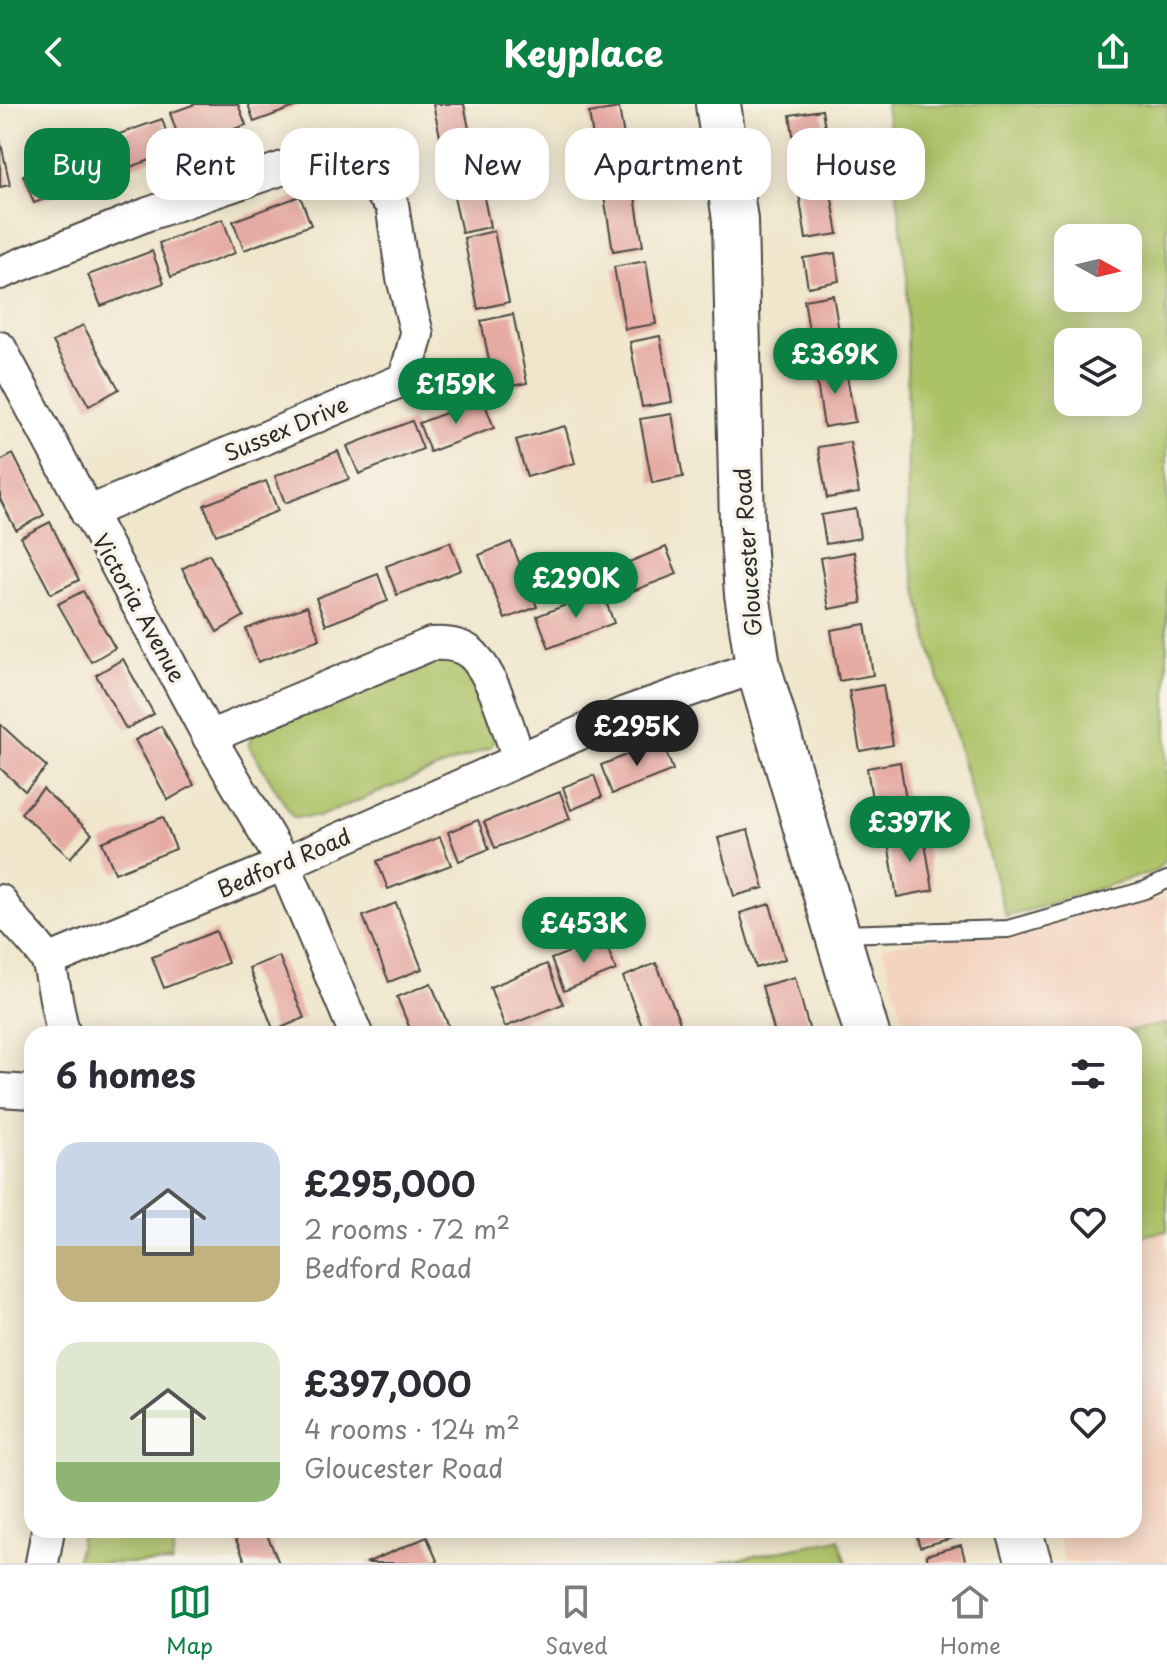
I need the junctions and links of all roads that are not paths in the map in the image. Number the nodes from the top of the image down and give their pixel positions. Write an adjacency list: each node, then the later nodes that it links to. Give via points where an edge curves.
1 (718, 104): 5 (street, Gloucester Road, via 735,220 742,525)
2 (0, 273): 4 (street, Sussex Drive, via 148,214 339,149 392,204 417,334 405,379)
3 (0, 348): 4 (street, Victoria Avenue)
4 (87, 513): 6 (street, Victoria Avenue)
5 (758, 666): 7 (street, Bedford Road, via 625,713); 11 (street, Gloucester Road)
6 (209, 737): 7 (street, via 332,683 431,644 446,643 473,655); 8 (street, Victoria Avenue)
7 (519, 759): 8 (street, Bedford Road)
8 (284, 864): 12 (street, Bedford Road); 14 (street, Victoria Avenue)
9 (1167, 880): 11 (lane, via 1008,929)
10 (0, 901): 12 (street)
11 (837, 934): 15 (street, Gloucester Road)
12 (48, 961): 13 (street)
13 (61, 1026)
14 (353, 1026)
15 (865, 1026)
16 (0, 1090): 17 (street)
17 (24, 1092)
18 (47, 1538): 20 (street)
19 (1021, 1538): 21 (street)
20 (42, 1563)
21 (1029, 1563)

